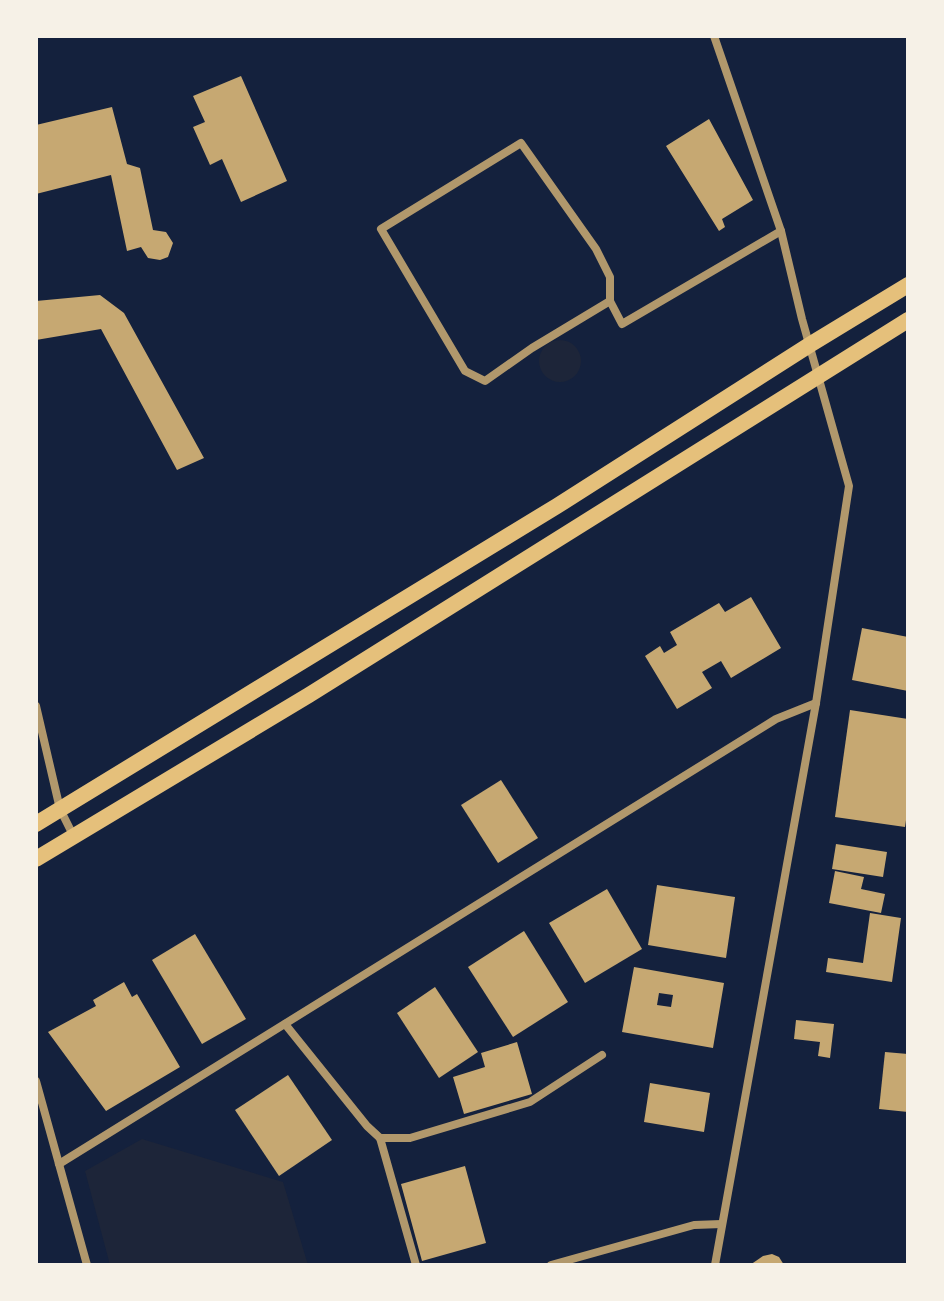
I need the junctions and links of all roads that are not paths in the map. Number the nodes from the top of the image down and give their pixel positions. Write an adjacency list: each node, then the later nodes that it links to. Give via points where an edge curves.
1 (714, 36): 2 (street)
2 (781, 231): 4 (street, via 622,324); 6 (street)
3 (908, 285): 6 (main road)
4 (610, 301): 4 (street, via 610,277 596,249 521,143 381,229 465,371 485,381)
5 (908, 320): 7 (main road)
6 (811, 344): 7 (street); 10 (main road, via 557,506)
7 (819, 375): 8 (street, via 849,486); 12 (main road)
8 (816, 703): 14 (street, via 776,719); 19 (street)
9 (36, 706): 10 (street)
10 (60, 809): 11 (main road); 12 (street)
11 (36, 824)
12 (74, 837): 13 (main road)
13 (36, 859)
14 (285, 1024): 17 (street); 18 (street)
15 (602, 1055): 17 (street, via 530,1102 410,1138)
16 (36, 1081): 18 (street)
17 (380, 1138): 21 (street)
18 (59, 1164): 20 (street)
19 (722, 1224): 22 (street, via 694,1225); 23 (street)
20 (87, 1265)
21 (416, 1265)
22 (551, 1265)
23 (715, 1265)

